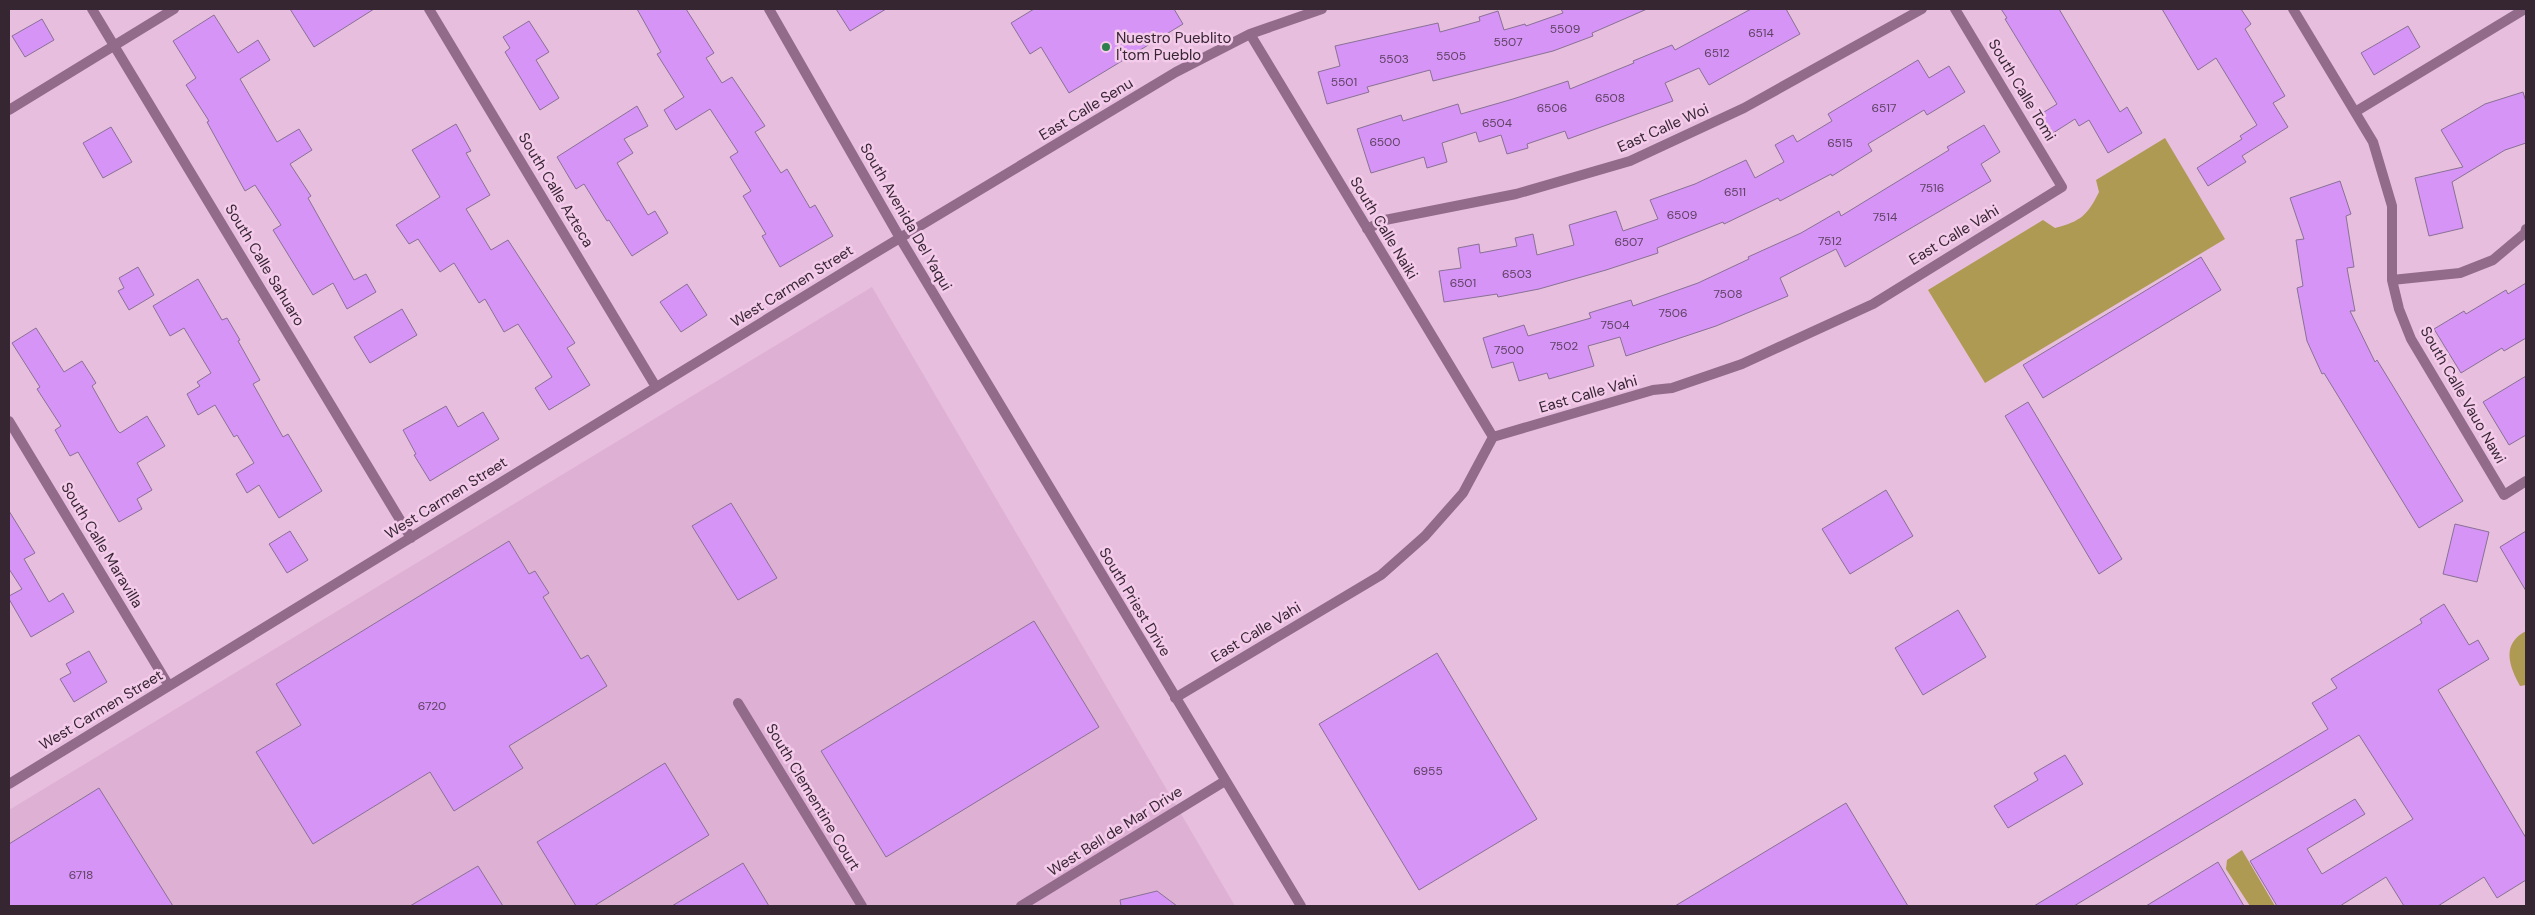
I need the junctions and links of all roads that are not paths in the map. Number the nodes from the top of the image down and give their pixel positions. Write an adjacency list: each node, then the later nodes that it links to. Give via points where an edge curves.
1 (92, 9): 11 (street, South Calle Sahuaro)
2 (174, 9): 11 (street)
3 (429, 9): 19 (street, South Calle Azteca)
4 (769, 9): 17 (street, South Avenida Del Yaqui)
5 (1322, 9): 10 (street, East Calle Senu)
6 (1922, 9): 15 (street, East Calle Woi, via 1744,108 1630,161 1516,194 1385,220)
7 (1955, 9): 14 (street, South Calle Tomi)
8 (2293, 9): 13 (street, South Calle Vauo Nawi)
9 (2525, 9): 13 (street)
10 (1250, 34): 15 (street, South Calle Naiki); 17 (street, East Calle Senu, via 1176,72)
11 (114, 45): 12 (street); 24 (street, South Calle Sahuaro)
12 (9, 110)
13 (2355, 112): 18 (street, South Calle Vauo Nawi, via 2373,142 2392,206)
14 (2062, 187): 21 (street, East Calle Vahi, via 1873,304 1799,339 1742,364 1672,388 1653,390)
15 (1367, 229): 21 (street, South Calle Naiki)
16 (2526, 229): 18 (street, via 2493,260 2460,273)
17 (900, 238): 19 (street, West Carmen Street); 22 (street, South Avenida Del Yaqui)
18 (2392, 280): 23 (street, South Calle Vauo Nawi, via 2410,339 2504,495)
19 (656, 387): 24 (street, West Carmen Street)
20 (9, 421): 25 (street, South Calle Maravilla)
21 (1493, 437): 26 (street, East Calle Vahi, via 1462,493 1425,536 1381,574)
22 (1020, 439): 26 (street, South Priest Drive)
23 (2526, 482)
24 (411, 538): 25 (street, West Carmen Street)
25 (170, 686): 29 (street, West Carmen Street)
26 (1176, 698): 28 (street, South Priest Drive)
27 (738, 703): 30 (street, South Clementine Court)
28 (1225, 781): 31 (street, West Bell de Mar Drive); 32 (street)
29 (9, 784)
30 (862, 906)
31 (1021, 906)
32 (1300, 906)

